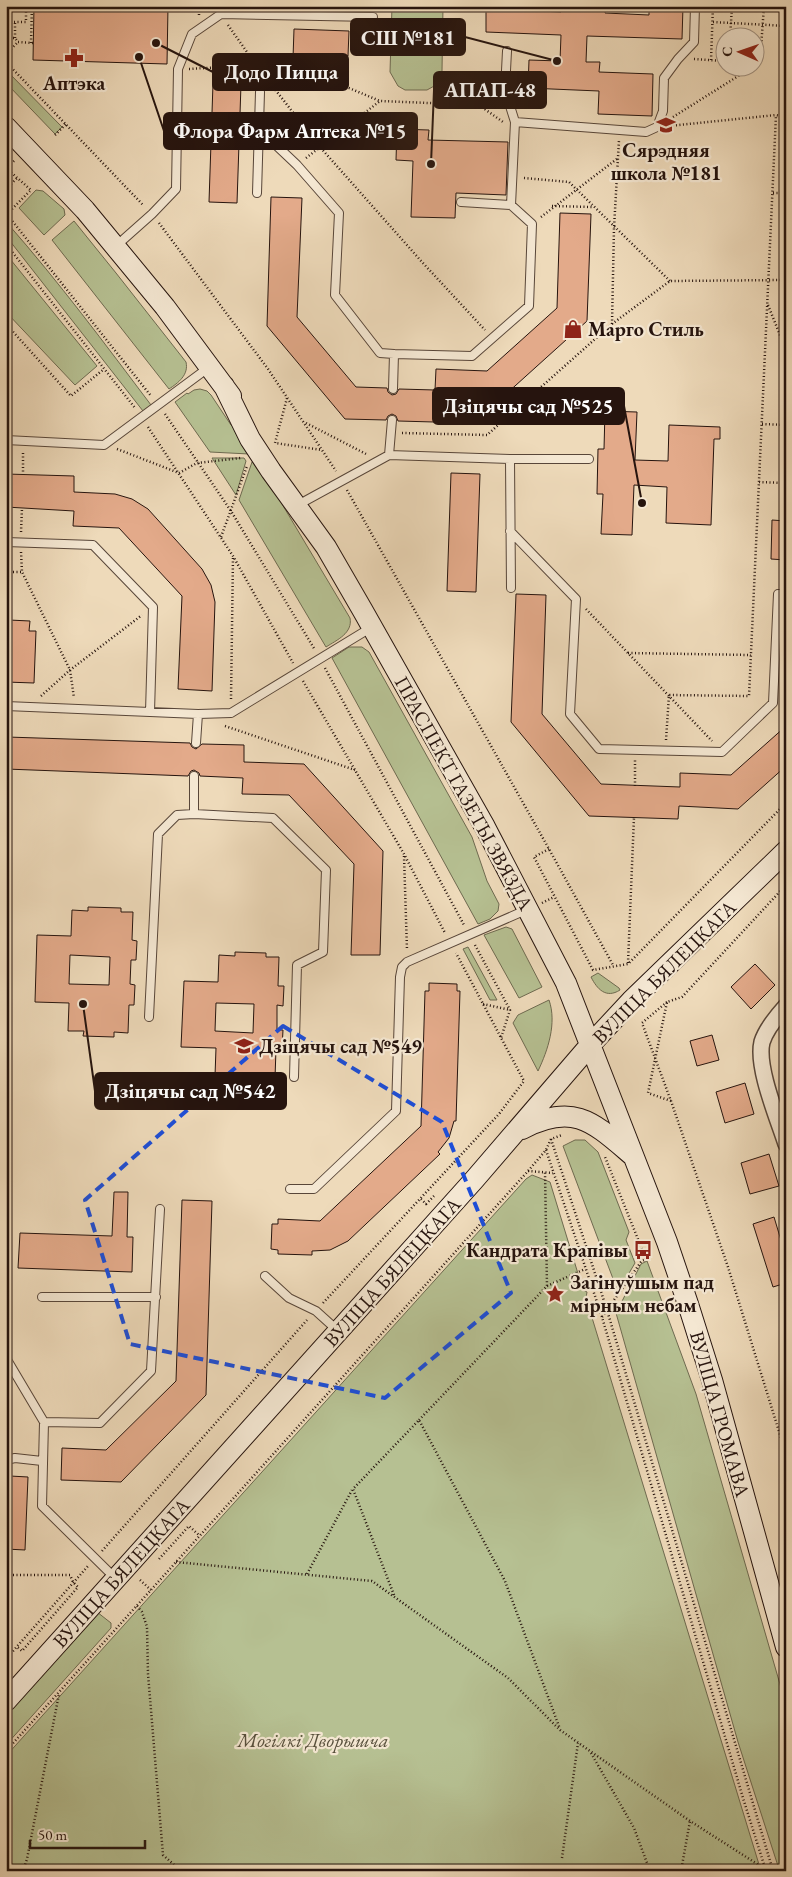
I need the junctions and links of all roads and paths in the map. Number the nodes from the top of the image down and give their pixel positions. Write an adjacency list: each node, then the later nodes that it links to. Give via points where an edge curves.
1 (26, 6): 11 (path, via 26,22)
2 (32, 6): 20 (path, via 32,43)
3 (695, 6): 23 (lane, via 694,42)
4 (713, 6): 12 (path)
5 (732, 6): 13 (path)
6 (764, 6): 14 (path)
7 (8, 14): 10 (path)
8 (221, 14): 9 (lane); 27 (path); 28 (lane, via 192,34)
9 (373, 17)
10 (7, 22): 11 (path); 18 (path)
11 (15, 22): 19 (path)
12 (713, 22): 13 (path); 24 (path)
13 (731, 23): 14 (path); 16 (path)
14 (763, 25): 15 (path); 17 (path)
15 (786, 26)
16 (731, 28)
17 (763, 28)
18 (6, 38): 19 (path)
19 (15, 38): 20 (path)
20 (18, 42): 22 (path)
21 (507, 51): 35 (lane, via 505,90)
22 (6, 54)
23 (678, 59): 24 (path); 37 (lane, via 664,78 664,111)
24 (711, 60): 25 (path)
25 (714, 60)
26 (6, 62): 34 (path)
27 (256, 65): 28 (path); 30 (path); 31 (path, via 294,65); 41 (path)
28 (178, 69): 57 (lane, via 176,189)
29 (733, 78): 37 (path)
30 (260, 92): 38 (lane)
31 (380, 101): 35 (path, via 479,105); 41 (path)
32 (776, 115): 33 (path); 37 (path); 49 (path)
33 (786, 118)
34 (66, 124): 40 (path); 57 (path)
35 (515, 126): 39 (lane); 46 (lane)
36 (6, 127): 61 (main road, ПРАСПЕКТ ГАЗЕТЫ ЗВЯЗДА, via 71,194)
37 (657, 127): 39 (lane, via 646,132)
38 (259, 129): 43 (lane); 50 (lane)
39 (620, 131): 42 (path)
40 (55, 135)
41 (320, 147): 43 (path); 68 (path)
42 (618, 158): 48 (path); 59 (path)
43 (297, 165): 70 (lane, via 340,213 335,294 380,353)
44 (6, 168): 45 (path)
45 (17, 178): 47 (path); 56 (path, via 31,190)
46 (512, 178): 48 (path, via 569,182); 53 (lane)
47 (6, 189)
48 (576, 191): 54 (path); 55 (path)
49 (773, 192): 51 (path); 62 (path)
50 (257, 193)
51 (786, 193)
52 (461, 202): 53 (lane)
53 (511, 206): 58 (lane)
54 (552, 206): 55 (path); 58 (path)
55 (593, 207): 59 (path)
56 (7, 214): 75 (path)
57 (152, 214): 61 (lane); 74 (path)
58 (532, 224): 68 (lane, via 529,306)
59 (614, 228): 64 (path); 67 (path)
60 (6, 244): 72 (path)
61 (115, 246): 71 (main road, ПРАСПЕКТ ГАЗЕТЫ ЗВЯЗДА)
62 (769, 280): 63 (path); 64 (path); 65 (path)
63 (786, 280)
64 (670, 281): 67 (path)
65 (768, 304): 69 (path); 79 (path)
66 (6, 324): 72 (path, via 71,396)
67 (612, 324): 81 (path, via 486,435)
68 (493, 338): 70 (lane, via 472,356)
69 (786, 350)
70 (394, 354): 73 (lane)
71 (210, 367): 75 (lane); 98 (main road, ПРАСПЕКТ ГАЗЕТЫ ЗВЯЗДА, via 263,433 292,480)
72 (104, 369): 76 (path)
73 (393, 389)
74 (288, 398): 78 (path); 85 (path, via 275,443)
75 (158, 405): 76 (lane); 91 (path)
76 (141, 417): 84 (lane); 93 (path)
77 (392, 420): 81 (lane)
78 (304, 423): 85 (path); 90 (path)
79 (762, 424): 80 (path); 96 (path)
80 (786, 425)
81 (391, 433): 86 (lane)
82 (6, 440): 83 (lane)
83 (23, 441): 84 (lane); 94 (path)
84 (104, 445): 93 (path)
85 (322, 450): 95 (path)
86 (389, 455): 88 (lane); 90 (lane)
87 (242, 457): 91 (path)
88 (510, 459): 89 (lane); 100 (lane)
89 (589, 459)
90 (378, 460): 95 (lane)
91 (197, 463): 93 (path); 99 (path)
92 (248, 466): 99 (path)
93 (179, 473): 101 (path)
94 (23, 475)
95 (342, 481): 98 (lane); 133 (path)
96 (759, 482): 97 (path); 111 (path)
97 (786, 483)
98 (300, 504): 109 (main road, ПРАСПЕКТ ГАЗЕТЫ ЗВЯЗДА)
99 (231, 511): 101 (path); 112 (path)
100 (510, 531): 105 (lane); 107 (lane)
101 (221, 538): 103 (path)
102 (6, 542): 108 (lane, via 93,545)
103 (233, 556): 114 (path); 120 (path)
104 (6, 572): 113 (path, via 22,572)
105 (511, 588)
106 (786, 594): 126 (lane, via 778,594 773,703)
107 (576, 599): 110 (path); 124 (lane, via 570,714 599,749)
108 (153, 606): 113 (path); 119 (lane)
109 (372, 626): 112 (lane); 137 (main road, ПРАСПЕКТ ГАЗЕТЫ ЗВЯЗДА)
110 (628, 653): 111 (path); 115 (path)
111 (751, 655): 115 (path, via 749,696)
112 (320, 658): 114 (lane); 138 (path)
113 (70, 670): 117 (path); 118 (path)
114 (298, 672): 120 (lane); 127 (path)
115 (669, 695): 125 (path); 126 (path)
116 (6, 706): 117 (lane)
117 (29, 707): 118 (lane)
118 (76, 709): 119 (lane)
119 (150, 712): 121 (lane)
120 (231, 713): 121 (lane)
121 (198, 714): 123 (lane)
122 (224, 725): 127 (path)
123 (196, 744)
124 (635, 750): 125 (lane); 129 (path)
125 (665, 752): 126 (lane)
126 (722, 752)
127 (356, 770): 135 (path)
128 (194, 776): 131 (lane)
129 (635, 786)
130 (786, 803): 141 (path)
131 (194, 814): 147 (lane, via 177,815 158,834); 151 (lane, via 273,818 326,870 323,952 297,965)
132 (634, 817): 141 (path)
133 (549, 849): 142 (path); 142 (path, via 534,857 592,970)
134 (786, 851): 149 (main road, ВУЛІЦА БЯЛЕЦКАГА)
135 (404, 854): 139 (path); 140 (path)
136 (786, 885): 143 (path, via 682,997)
137 (528, 908): 138 (lane); 149 (main road, ПРАСПЕКТ ГАЗЕТЫ ЗВЯЗДА, via 566,983)
138 (470, 935): 139 (lane); 146 (path)
139 (451, 944): 140 (lane); 144 (path)
140 (408, 962): 164 (lane, via 402,967 400,976 396,1111 314,1189)
141 (628, 964): 142 (path)
142 (613, 966)
143 (667, 1002): 150 (path); 150 (path, via 642,1023)
144 (483, 1004): 146 (path); 148 (path)
145 (786, 1006): 157 (street, via 774,1019 762,1042 762,1068)
146 (510, 1010): 148 (path)
147 (149, 1017)
148 (501, 1038): 153 (path, via 524,1081)
149 (591, 1044): 154 (main road, ВУЛІЦА БЯЛЕЦКАГА); 160 (main road, ВУЛІЦА ГРОМАВА)
150 (654, 1059): 152 (path); 152 (path, via 648,1093)
151 (294, 1077)
152 (671, 1101): 180 (path, via 728,1267)
153 (500, 1114): 154 (path); 165 (path)
154 (510, 1126): 160 (main road, via 562,1116 579,1118 599,1128); 176 (main road, ВУЛІЦА БЯЛЕЦКАГА)
155 (566, 1134): 156 (path)
156 (551, 1139): 158 (path); 174 (path)
157 (786, 1144)
158 (546, 1150): 161 (path); 163 (path)
159 (605, 1156): 174 (path, via 646,1260 641,1262)
160 (634, 1157): 197 (main road, ВУЛІЦА ГРОМАВА, via 667,1242 712,1380)
161 (528, 1171): 162 (path); 184 (path)
162 (545, 1172): 163 (path); 170 (path)
163 (554, 1173): 168 (path)
164 (290, 1189)
165 (421, 1199): 166 (path); 173 (path)
166 (426, 1204)
167 (160, 1209): 172 (lane)
168 (585, 1269): 170 (path); 175 (path)
169 (265, 1276): 173 (lane, via 289,1298)
170 (547, 1286): 178 (path)
171 (42, 1297): 172 (lane)
172 (156, 1297): 179 (lane, via 151,1371 100,1423)
173 (316, 1310): 176 (lane); 185 (path)
174 (607, 1310): 175 (path); 212 (path)
175 (602, 1317): 207 (path)
176 (338, 1331): 191 (main road, ВУЛІЦА БЯЛЕЦКАГА)
177 (6, 1358): 179 (lane)
178 (419, 1420): 183 (path); 201 (path, via 505,1581)
179 (44, 1422): 182 (lane)
180 (786, 1454)
181 (6, 1460): 182 (lane)
182 (42, 1461): 185 (lane, via 42,1506)
183 (353, 1489): 190 (path); 194 (path)
184 (200, 1536): 186 (path, via 189,1526); 187 (path)
185 (95, 1558): 191 (lane); 192 (path)
186 (158, 1560)
187 (176, 1562): 190 (path); 193 (path)
188 (6, 1574): 192 (path, via 70,1575)
189 (146, 1574): 193 (path, via 140,1580)
190 (307, 1574): 194 (path, via 372,1581)
191 (116, 1579): 200 (main road, ВУЛІЦА БЯЛЕЦКАГА)
192 (73, 1582): 196 (path); 196 (path, via 78,1587 76,1590 22,1651)
193 (151, 1590): 195 (path)
194 (394, 1596): 201 (path, via 508,1678)
195 (137, 1606): 199 (path); 209 (path, via 147,1627 163,1854)
196 (17, 1647): 198 (path)
197 (786, 1647)
198 (6, 1659)
199 (59, 1692): 203 (path); 208 (path)
200 (6, 1701)
201 (560, 1730): 202 (path)
202 (578, 1743): 204 (path); 206 (path)
203 (6, 1751)
204 (590, 1752): 205 (path); 210 (path, via 634,1828)
205 (690, 1821): 207 (path); 211 (path)
206 (562, 1858)
207 (765, 1870)
208 (23, 1871)
209 (181, 1871)
210 (650, 1871)
211 (681, 1871)
212 (773, 1871)

